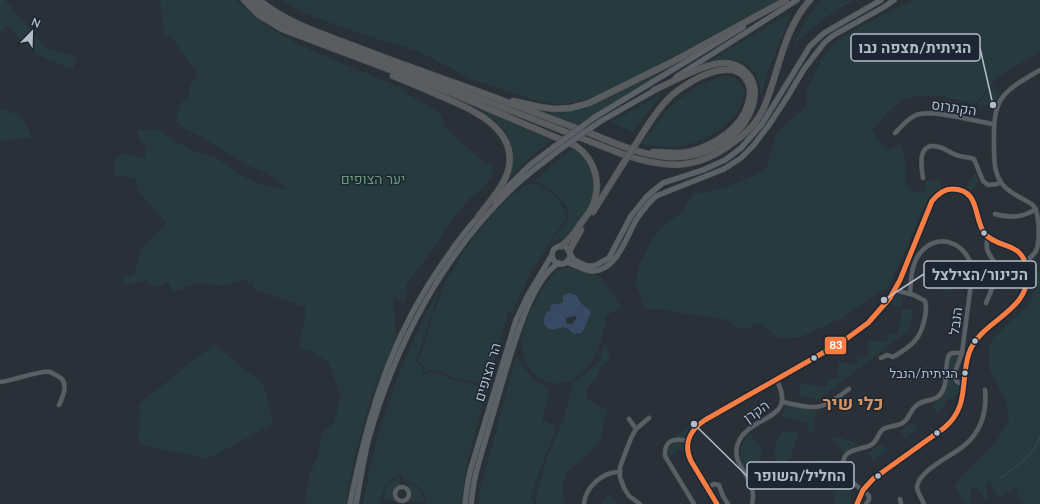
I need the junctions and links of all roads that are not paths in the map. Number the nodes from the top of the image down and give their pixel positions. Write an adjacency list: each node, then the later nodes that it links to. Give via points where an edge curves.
1 (244, 0): 10 (highway, via 259,15 282,29)
2 (251, 0): 6 (highway, via 278,20 329,42 622,154 670,165 697,163 715,155 741,137 757,119 764,107 789,34)
3 (259, 0): 13 (highway, via 304,27)
4 (786, 0): 9 (highway)
5 (797, 0): 12 (main road)
6 (810, 0)
7 (881, 0): 24 (main road, via 824,33 810,46 762,124 741,148 703,170 655,188 631,216 609,258 587,266 574,260)
8 (894, 0): 26 (main road, via 824,42 769,124 741,158 724,169 656,196 642,211 613,262 593,271)
9 (776, 6): 13 (highway, via 612,93 584,105 546,108); 21 (main road, bridge, via 595,117 530,165)
10 (325, 46): 21 (highway, via 470,109 499,131 509,152 508,170 500,188); 23 (highway, via 454,94 582,150 594,167 596,192 589,212 571,238)
11 (1040, 70): 14 (street, via 1005,94 996,110)
12 (654, 90): 16 (highway, via 702,69 724,63 736,64 745,71 755,92 751,111 741,128 731,138 712,149 694,155 669,157); 49 (main road, bridge, via 601,121 517,184 486,216 445,270 423,304 396,359 368,443)
13 (480, 92): 16 (highway)
14 (993, 124): 15 (street, הקתרוס, via 925,114 910,118); 18 (street, via 994,164)
15 (895, 133)
16 (635, 150): 24 (highway, bridge, via 680,153 721,138 741,120 750,97 748,85 740,74 732,70 722,70 704,75 682,86 670,96 639,139)
17 (923, 178): 18 (street, via 920,161 922,153 929,147 937,146 959,156 974,159 982,181 988,185)
18 (1000, 182): 19 (street, via 1007,190)
19 (1036, 209): 20 (street, via 1027,215 1017,217); 27 (street, via 1039,216 1037,247 1031,257)
20 (995, 214)
21 (478, 217): 48 (main road, via 434,275 396,344 371,413)
22 (988, 236): 27 (street, via 1013,248); 29 (street, via 982,229 975,204 969,195 953,189 939,194 932,201); 31 (street, via 986,249 995,264 996,272)
23 (561, 246): 24 (main road, via 566,247); 25 (main road, via 554,250)
24 (569, 252): 26 (main road)
25 (552, 255): 28 (main road, via 554,260); 50 (main road, הר הצופים, via 528,295 511,336 471,468)
26 (566, 262): 28 (main road)
27 (1024, 262): 36 (street, via 1027,277 1022,296 976,340 968,358)
28 (560, 263): 51 (main road, הר הצופים, via 552,268 540,284 521,322 481,454)
29 (895, 290): 30 (street); 34 (street, via 881,310 863,327 842,342)
30 (910, 294): 32 (street, הנבל, via 915,261 925,248 939,242 950,242 966,253 972,272); 33 (street, via 923,299 926,305 919,335 893,357 887,355)
31 (986, 303)
32 (962, 353): 36 (street, הנבל, via 954,375 957,382); 47 (street, via 949,355 944,386 939,396 918,404 904,422 882,430 871,445 854,450 846,456 843,462 845,471)
33 (881, 358)
34 (776, 379): 39 (street, הקרן, via 782,391); 44 (street, via 701,423 693,430)
35 (0, 382): 40 (street, via 51,372 63,381 63,394)
36 (964, 385): 47 (street, via 960,408 948,426 878,475)
37 (849, 389): 39 (street, via 831,403 820,407 812,408)
38 (985, 390): 60 (street, via 985,410 975,434 964,446 921,478 917,486)
39 (782, 402): 57 (street, הקרן, via 776,412 744,433 737,444 739,462 753,488)
40 (59, 405)
41 (649, 418): 43 (street)
42 (629, 420): 43 (street)
43 (636, 429): 45 (street, via 630,438)
44 (688, 441): 46 (street, via 690,458); 54 (street, via 672,440 666,446 665,456)
45 (619, 472): 52 (street, via 610,473 593,484 586,493); 53 (street, via 629,496)
46 (708, 488): 55 (street); 56 (street, via 714,484 719,485)
47 (862, 491): 58 (street); 59 (street, via 869,496)
48 (350, 504)
49 (356, 504)
50 (465, 504)
51 (471, 504)
52 (584, 504)
53 (640, 504)
54 (694, 504)
55 (717, 504)
56 (728, 504)
57 (752, 504)
58 (857, 504)
59 (866, 504)
60 (924, 504)

